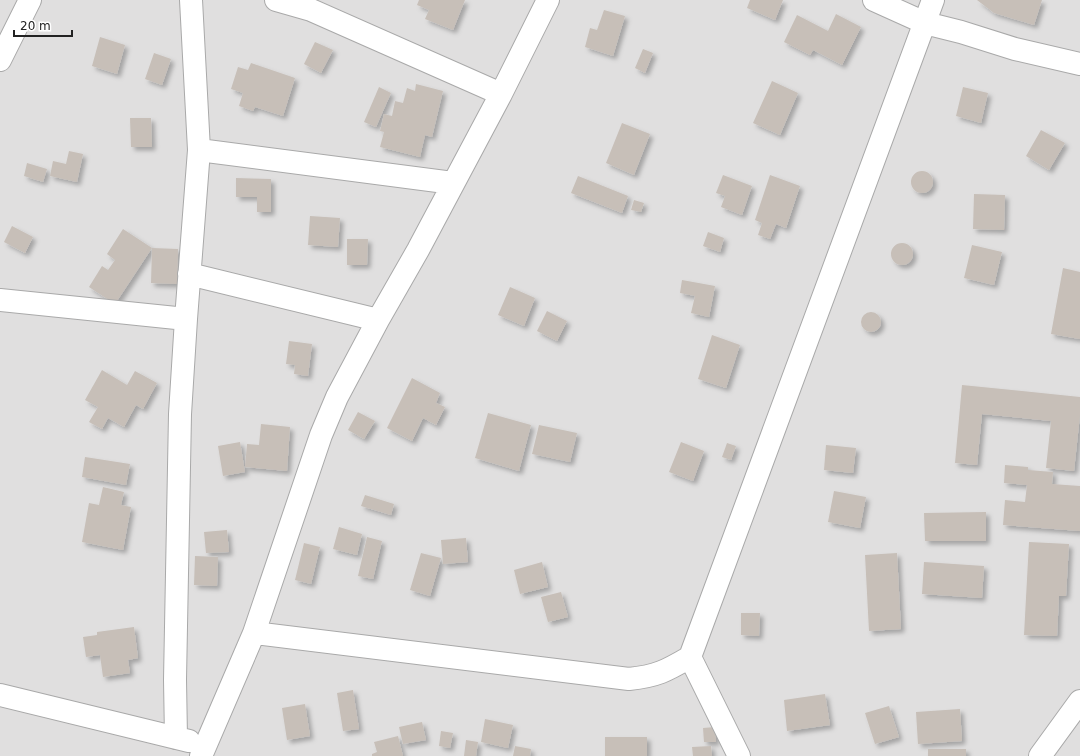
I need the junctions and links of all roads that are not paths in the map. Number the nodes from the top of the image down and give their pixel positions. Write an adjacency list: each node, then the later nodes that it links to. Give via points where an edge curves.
1 (30, 0): 8 (street)
2 (191, 0): 11 (street)
3 (276, 0): 10 (street, via 312,10)
4 (548, 0): 10 (street)
5 (874, 0): 7 (street)
6 (933, 0): 7 (street)
7 (925, 23): 9 (street); 18 (street)
8 (0, 60)
9 (1080, 64)
10 (501, 94): 12 (street)
11 (199, 150): 12 (street); 13 (street)
12 (453, 183): 16 (street)
13 (189, 274): 15 (street); 16 (street)
14 (0, 300): 15 (street)
15 (186, 319): 21 (street, via 180,414)
16 (378, 320): 17 (street, via 337,397 321,435)
17 (254, 633): 18 (street, via 629,679 659,674); 22 (street)
18 (690, 657): 23 (street)
19 (0, 695): 21 (street)
20 (1080, 701): 24 (street)
21 (176, 738): 22 (street)
22 (204, 751)
23 (739, 756)
24 (1040, 756)

